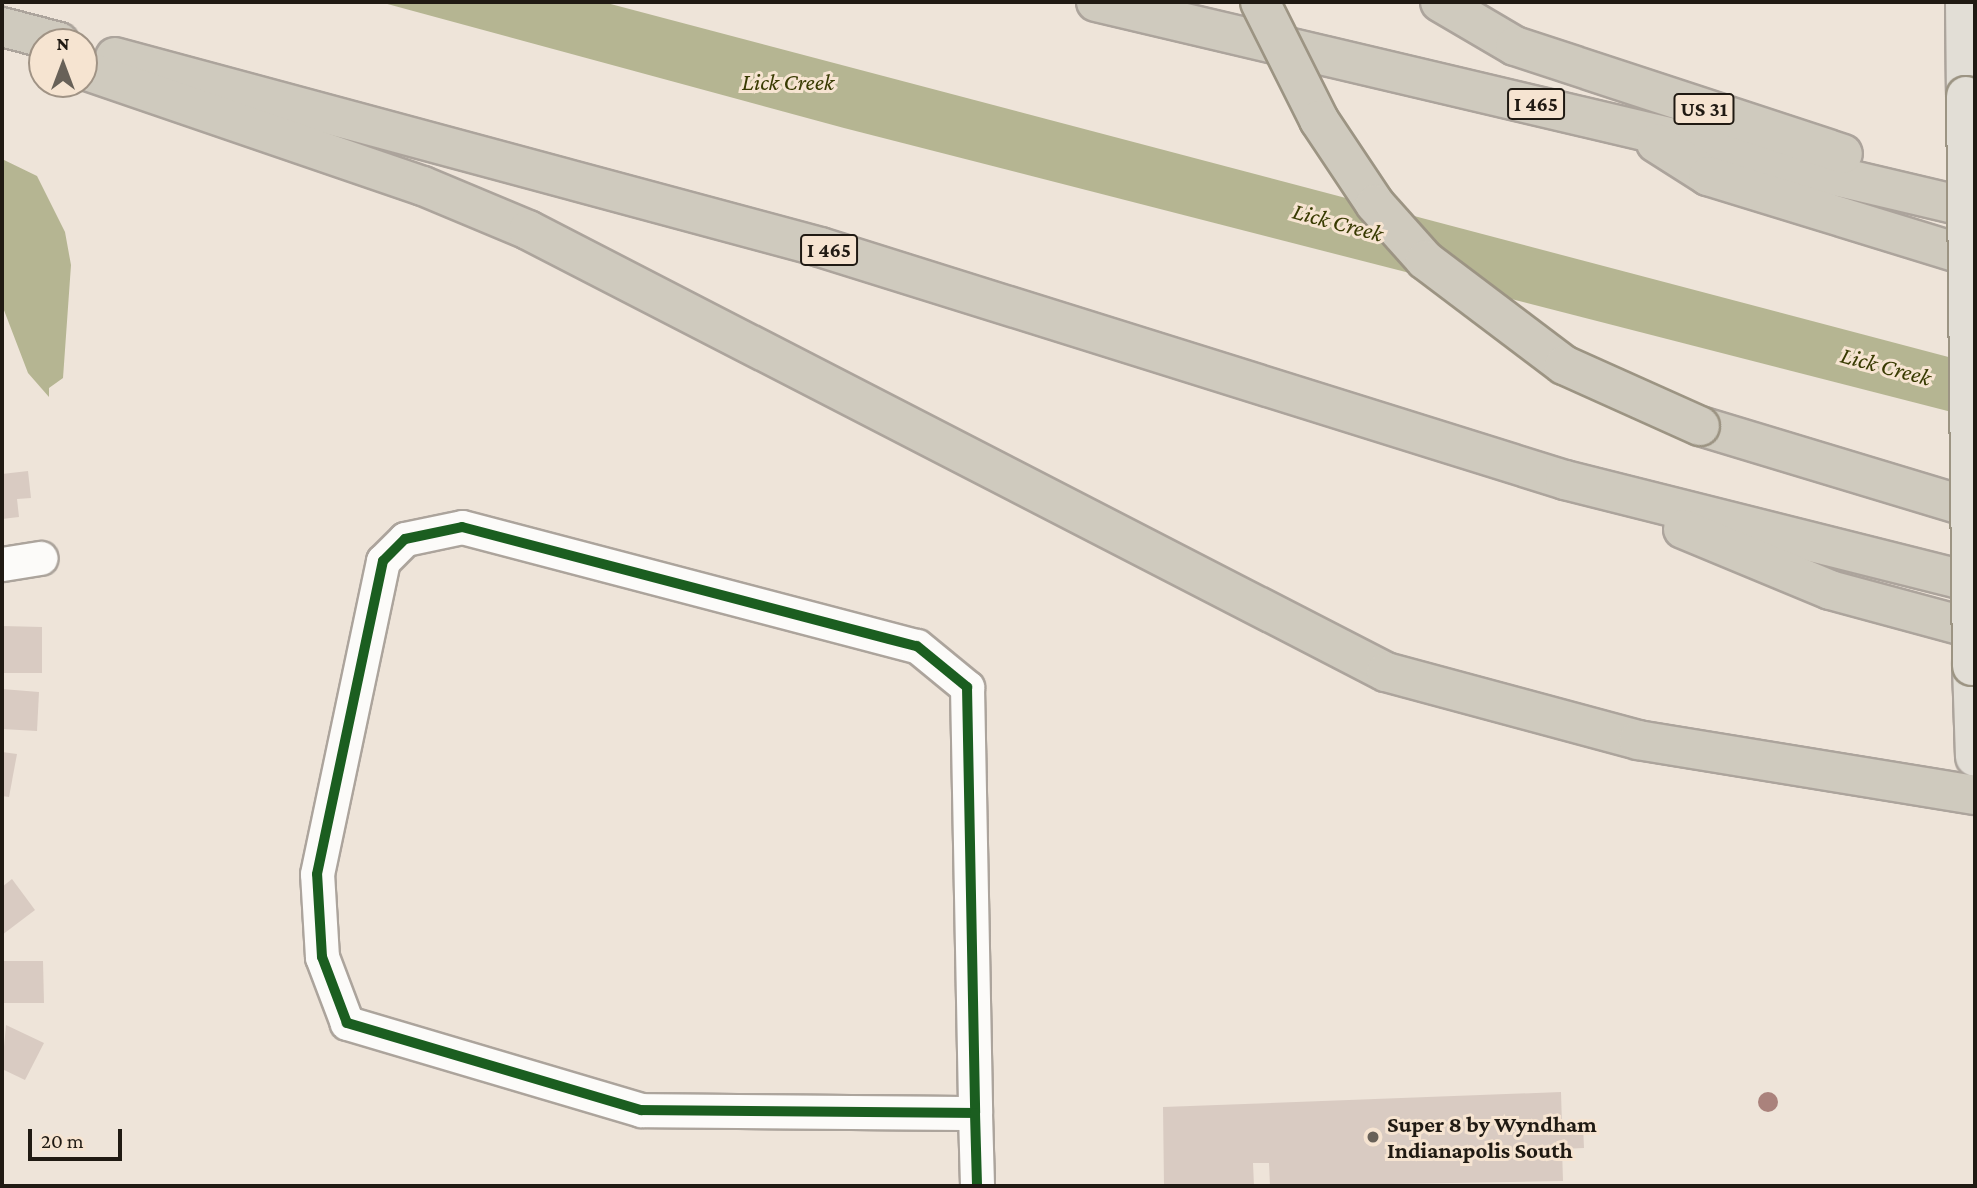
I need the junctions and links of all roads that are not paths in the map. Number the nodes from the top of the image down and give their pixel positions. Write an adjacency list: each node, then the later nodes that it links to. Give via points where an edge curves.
1 (1096, 2): 11 (highway, I 465)
2 (1260, 2): 16 (highway, bridge, via 1339,152 1425,260 1564,365 1700,425)
3 (1440, 2): 12 (highway, US 31, via 1489,33 1556,61)
4 (1965, 2): 21 (main road, bridge)
5 (2, 27): 6 (highway)
6 (28, 34)
7 (2, 42): 8 (highway)
8 (28, 51)
9 (98, 52): 15 (highway, I 465, via 820,247)
10 (98, 75): 22 (highway, via 424,186 528,230 1386,672 1638,740)
11 (1629, 126): 13 (highway, I 465); 14 (highway, via 1708,176)
12 (1975, 197)
13 (1975, 209)
14 (1975, 258)
15 (1565, 480): 19 (highway, I 465); 20 (highway, via 1830,590)
16 (1975, 509)
17 (41, 558): 18 (street)
18 (2, 564)
19 (1975, 583)
20 (1975, 629)
21 (1975, 757)
22 (1975, 795)
23 (975, 1113): 23 (street, via 967,687 917,646 462,527 405,539 383,561 317,874 322,957 347,1023 642,1110); 24 (street)
24 (977, 1186)

